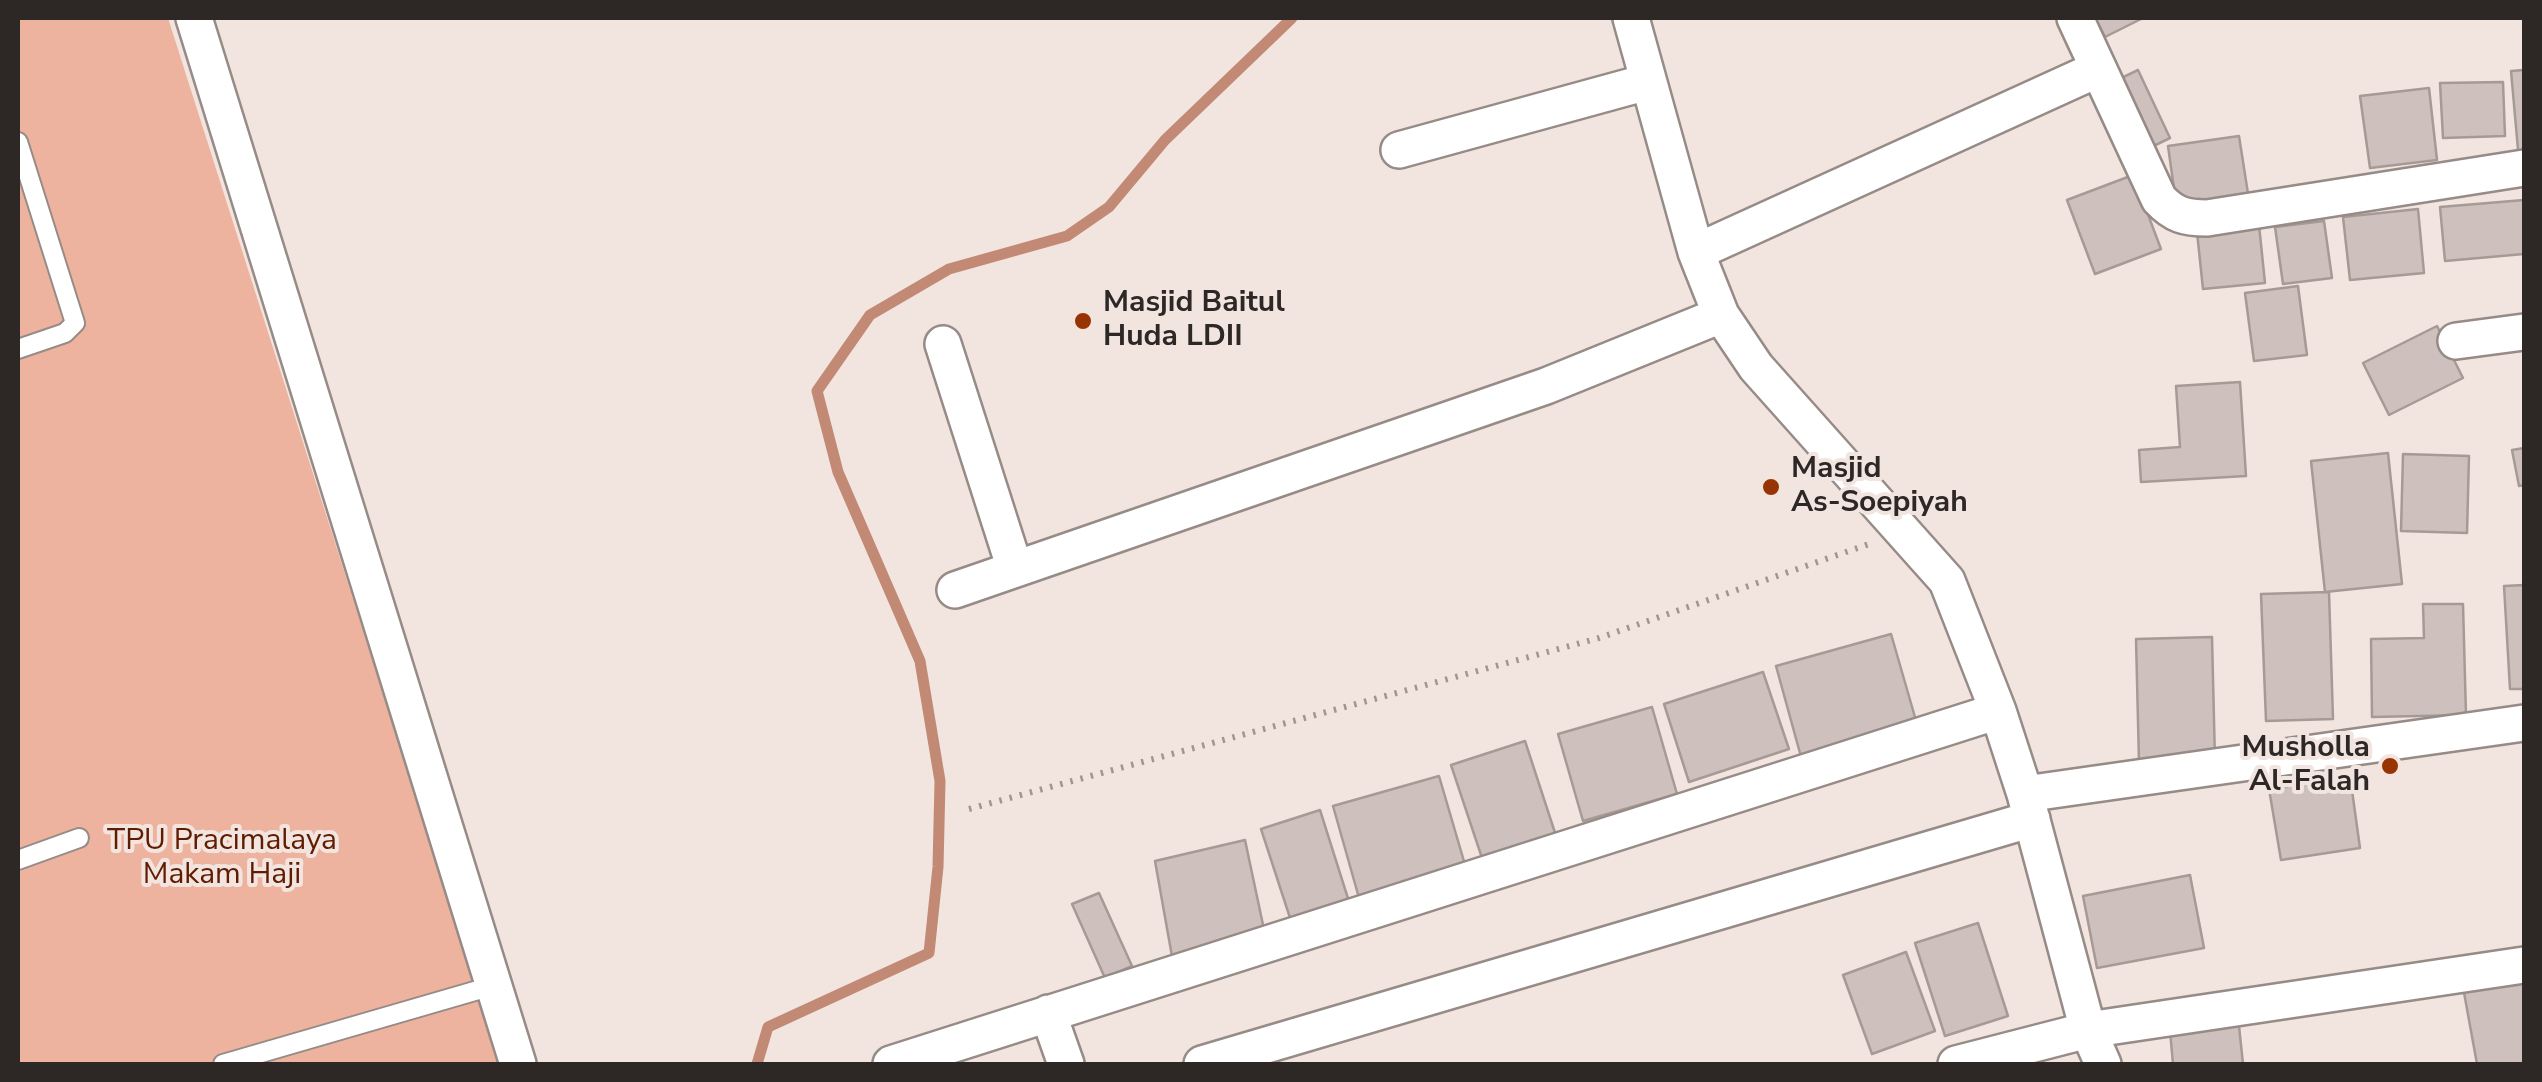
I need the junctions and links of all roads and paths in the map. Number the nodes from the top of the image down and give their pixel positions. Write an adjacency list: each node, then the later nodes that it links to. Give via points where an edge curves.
1 (194, 18): 25 (street)
2 (1631, 18): 5 (street)
3 (2075, 18): 4 (street)
4 (2096, 70): 8 (street, via 2159,199 2186,218); 9 (street)
5 (1647, 82): 7 (street); 9 (street)
6 (18, 142): 14 (lane, via 75,323)
7 (1399, 150)
8 (2524, 168)
9 (1696, 252): 10 (street)
10 (1722, 314): 15 (street, via 1756,367); 16 (street, via 1546,386)
11 (2524, 332): 12 (street)
12 (2456, 341)
13 (942, 344): 16 (street)
14 (18, 349)
15 (1903, 532): 18 (street, via 1947,581); 21 (path, via 1599,638)
16 (1015, 569): 17 (street)
17 (955, 590)
18 (1998, 711): 20 (street); 26 (street)
19 (2524, 723): 20 (street)
20 (2028, 806): 27 (street); 32 (street)
21 (970, 809)
22 (79, 838): 23 (lane)
23 (18, 860)
24 (2524, 965): 27 (street)
25 (492, 986): 28 (lane); 29 (street)
26 (1048, 1013): 30 (street); 31 (street)
27 (2088, 1030): 33 (street); 34 (street)
28 (223, 1064)
29 (518, 1064)
30 (891, 1064)
31 (1066, 1064)
32 (1202, 1064)
33 (1956, 1064)
34 (2103, 1064)

